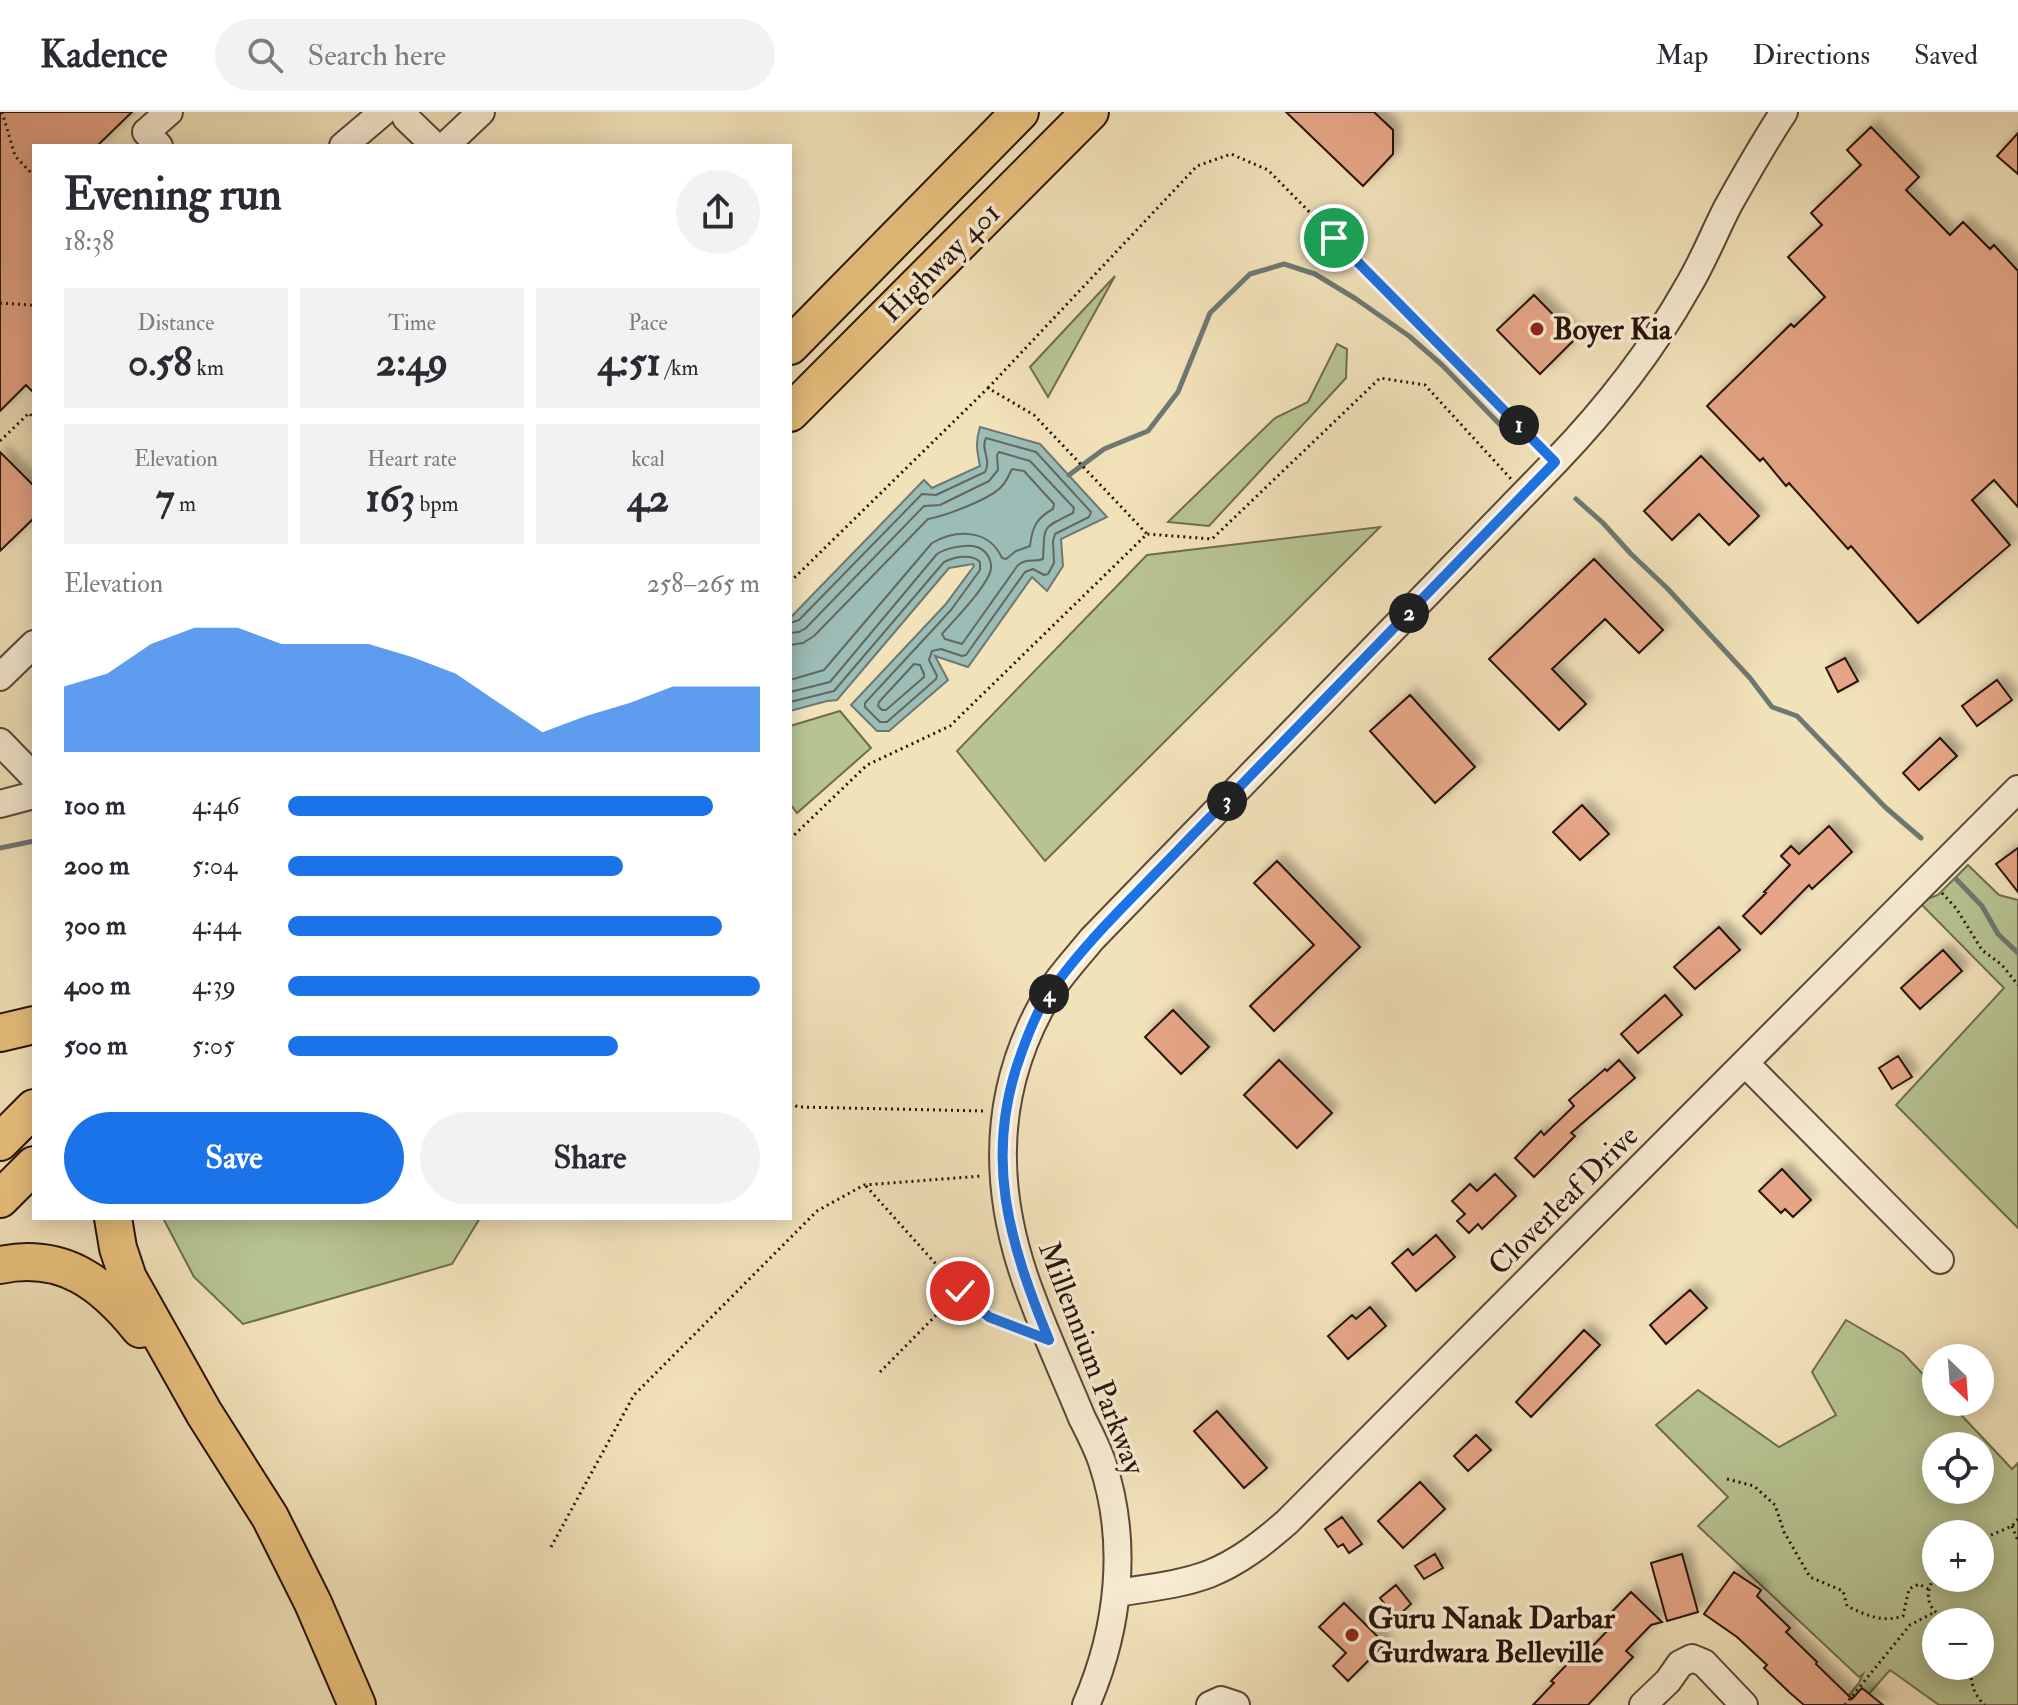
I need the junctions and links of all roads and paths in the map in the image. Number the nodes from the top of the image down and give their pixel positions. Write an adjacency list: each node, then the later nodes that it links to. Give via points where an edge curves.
1 (2, 112): 13 (path, via 15,156)
2 (169, 112): 9 (street, via 146,132)
3 (383, 112): 10 (street)
4 (404, 112): 11 (street)
5 (481, 112): 12 (street)
6 (1020, 112): 16 (highway, Highway 401)
7 (1090, 112): 18 (highway, Highway 401)
8 (1784, 112): 21 (street, Millennium Parkway, via 1644,358)
9 (157, 144)
10 (345, 144)
11 (433, 144)
12 (447, 144)
13 (32, 174)
14 (0, 303): 15 (path)
15 (32, 304)
16 (792, 344)
17 (988, 388): 21 (path, via 1197,166 1231,154 1268,170); 23 (path, via 1034,415); 24 (path)
18 (792, 411)
19 (32, 417): 20 (path, via 29,413)
20 (0, 441)
21 (1555, 462): 22 (street, Millennium Parkway)
22 (1524, 494): 23 (path, via 1425,385 1380,378 1212,539); 40 (street, Millennium Parkway, via 1092,939 1041,1007 1015,1069)
23 (1147, 534): 32 (path, via 950,726 867,765)
24 (792, 580)
25 (32, 646): 26 (street)
26 (0, 677)
27 (0, 742): 28 (street)
28 (32, 775)
29 (2018, 789): 33 (street, Cloverleaf Drive)
30 (32, 796): 31 (street)
31 (0, 804)
32 (792, 837)
33 (1929, 878): 34 (path, via 1982,950); 37 (street, Cloverleaf Drive)
34 (2018, 985)
35 (32, 1025): 36 (highway)
36 (0, 1033)
37 (1745, 1063): 47 (street); 60 (street, Cloverleaf Drive, via 1262,1545 1208,1575)
38 (792, 1104): 40 (path)
39 (32, 1110): 41 (highway)
40 (1005, 1112): 43 (street, Millennium Parkway)
41 (0, 1142)
42 (32, 1167): 45 (highway)
43 (1002, 1175): 44 (path); 50 (street, Millennium Parkway, via 1014,1241)
44 (864, 1185): 49 (path); 58 (path, via 817,1211 634,1395)
45 (0, 1199)
46 (113, 1220): 52 (highway, via 128,1278)
47 (1940, 1260)
48 (0, 1265): 52 (highway, via 46,1263 88,1278 124,1310)
49 (960, 1291): 50 (path, via 989,1317); 51 (path)
50 (1049, 1340): 60 (street, Millennium Parkway, via 1102,1462 1115,1519)
51 (880, 1372)
52 (204, 1413): 63 (highway, via 289,1554)
53 (1727, 1479): 59 (path, via 1754,1486 1775,1505 1810,1577 1843,1591 1847,1606 1893,1620 1903,1616 1909,1589)
54 (2018, 1519): 55 (path)
55 (2012, 1526): 56 (path); 57 (path)
56 (1994, 1534)
57 (2018, 1541)
58 (551, 1547)
59 (1922, 1586)
60 (1116, 1593): 64 (street, Millennium Parkway, via 1106,1651)
61 (1922, 1619): 69 (path, via 1910,1625)
62 (1971, 1680): 70 (path)
63 (357, 1705)
64 (1086, 1705)
65 (1210, 1705): 66 (street, via 1221,1700)
66 (1236, 1705)
67 (1643, 1705): 68 (street, via 1692,1658 1704,1663)
68 (1744, 1705)
69 (1845, 1705)
70 (1985, 1705)

